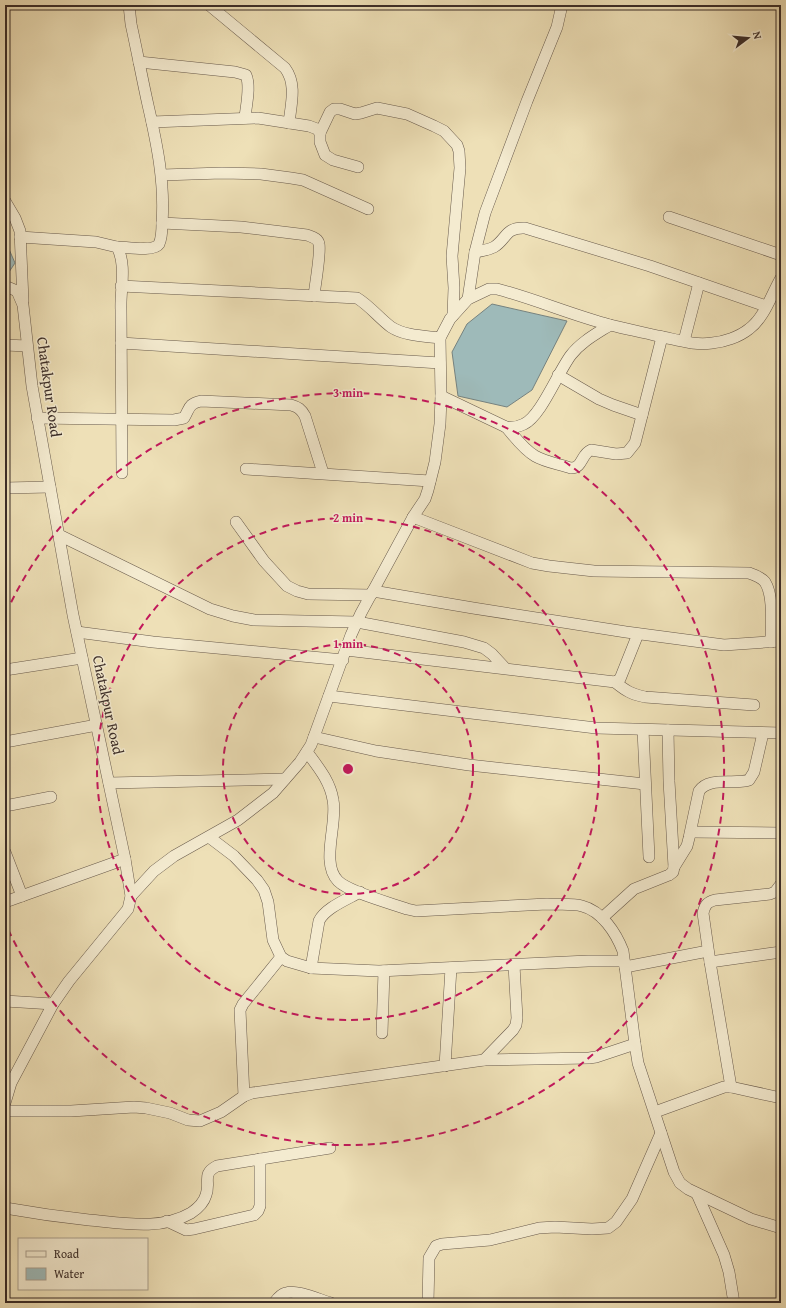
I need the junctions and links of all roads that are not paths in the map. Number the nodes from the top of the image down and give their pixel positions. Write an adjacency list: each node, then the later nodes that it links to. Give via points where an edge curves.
1 (129, 5): 4 (street)
2 (209, 5): 7 (street, via 285,68 290,75 293,90)
3 (562, 5): 17 (street, via 557,26 485,213)
4 (139, 62): 5 (street, via 246,75 248,86); 6 (street)
5 (245, 118): 6 (street); 7 (street)
6 (152, 122): 10 (street)
7 (290, 123): 8 (street, via 317,129)
8 (320, 133): 9 (street, via 325,155); 27 (street, via 330,112 334,110 340,109 355,114 376,108 407,114 434,126 444,131 457,145 460,168 452,256)
9 (358, 167)
10 (162, 175): 12 (street, via 230,173 297,179); 14 (street)
11 (5, 201): 15 (street, via 15,218)
12 (368, 209)
13 (670, 217): 18 (street)
14 (162, 223): 16 (street, via 159,244 154,248); 23 (street, via 241,227 315,238 319,243 319,251)
15 (20, 236): 16 (street, via 96,242); 25 (street)
16 (117, 247): 22 (street, via 123,261)
17 (475, 252): 20 (street, via 492,248 507,232 525,228); 24 (street)
18 (781, 255)
19 (781, 278): 26 (street)
20 (699, 283): 26 (street); 31 (street)
21 (5, 286): 25 (street, Chatakpur Road, via 17,291)
22 (121, 286): 23 (street); 32 (street)
23 (314, 296): 30 (street, via 357,298 400,331)
24 (468, 299): 27 (street); 28 (street, via 497,288)
25 (23, 305): 34 (street, Chatakpur Road)
26 (766, 306): 31 (street, via 762,316 748,330 724,341 700,344)
27 (453, 315): 30 (street)
28 (610, 325): 29 (street); 36 (street, via 576,349)
29 (662, 337): 31 (street); 38 (street)
30 (440, 338): 35 (street)
31 (684, 341)
32 (121, 343): 35 (street); 40 (street)
33 (5, 345): 34 (street)
34 (27, 346): 39 (street, Chatakpur Road)
35 (440, 364): 37 (street)
36 (558, 375): 38 (street, via 599,399); 41 (street, via 531,419 518,427)
37 (441, 396): 41 (street); 45 (street, via 440,424)
38 (642, 415): 41 (street, via 635,443 627,454 591,450 576,468 534,456)
39 (37, 418): 40 (street); 46 (street, Chatakpur Road)
40 (122, 419): 43 (street); 44 (street, via 179,420 184,418 193,403 201,401 297,406 305,416)
41 (506, 427)
42 (246, 469): 44 (street)
43 (122, 473)
44 (323, 473): 45 (street)
45 (430, 481): 48 (street, via 425,499)
46 (50, 487): 47 (street); 50 (street, Chatakpur Road)
47 (5, 488)
48 (414, 517): 51 (street); 55 (street, via 532,563 549,566 594,570 756,575 764,581 768,590)
49 (236, 522): 51 (street, via 264,561 292,589 308,594)
50 (59, 535): 52 (street, via 210,609 233,616 254,620); 53 (street, Chatakpur Road)
51 (372, 593): 52 (street); 54 (street)
52 (357, 622): 56 (street); 58 (street, via 484,648)
53 (77, 632): 56 (street, via 153,642); 57 (street, Chatakpur Road)
54 (638, 634): 55 (street, via 724,645); 60 (street, via 620,678)
55 (776, 641)
56 (344, 655): 58 (street); 61 (street)
57 (82, 658): 59 (street); 63 (street, Chatakpur Road)
58 (505, 668): 60 (street)
59 (5, 670)
60 (615, 682): 62 (street, via 626,692 645,697)
61 (330, 696): 64 (street, via 596,728); 68 (street)
62 (754, 705)
63 (96, 725): 69 (street); 72 (street, Chatakpur Road)
64 (642, 730): 65 (street); 73 (street)
65 (668, 730): 66 (street); 82 (street)
66 (763, 733): 67 (street); 76 (street, via 754,772 749,780 702,786)
67 (781, 733)
68 (314, 737): 70 (street); 73 (street, via 376,751 469,765)
69 (5, 742)
70 (307, 752): 71 (street); 84 (street, via 325,777 334,801 330,851 334,875 339,882)
71 (285, 779): 72 (street); 78 (street, via 250,812)
72 (109, 783): 81 (street, Chatakpur Road)
73 (645, 784): 80 (street)
74 (51, 797): 75 (street)
75 (5, 806)
76 (691, 832): 77 (street); 82 (street, via 687,846)
77 (781, 833)
78 (209, 837): 86 (street, via 154,871); 90 (street, via 234,856 264,890 268,902 272,940)
79 (5, 852): 85 (street)
80 (649, 857)
81 (125, 859): 85 (street); 86 (street, Chatakpur Road)
82 (674, 867): 88 (street, via 669,875 634,889)
83 (781, 884): 91 (street, via 776,892 770,894 709,901 705,905 703,912)
84 (360, 892): 88 (street, via 416,911 565,905 582,906); 94 (street, via 321,917)
85 (22, 896): 87 (street)
86 (131, 896): 98 (street, via 128,909)
87 (5, 902)
88 (602, 918): 92 (street, via 620,943)
89 (781, 952): 91 (street)
90 (281, 957): 94 (street); 104 (street, via 240,1010)
91 (709, 957): 92 (street); 103 (street)
92 (624, 964): 93 (street); 100 (street)
93 (514, 965): 95 (street); 101 (street, via 516,1025)
94 (310, 968): 96 (street)
95 (451, 968): 96 (street); 102 (street)
96 (384, 971): 99 (street)
97 (5, 1001): 98 (street)
98 (53, 1004): 106 (street, via 11,1083)
99 (382, 1034)
100 (635, 1044): 101 (street, via 589,1058); 108 (street, via 638,1063)
101 (484, 1060): 102 (street)
102 (445, 1066): 104 (street, via 283,1088)
103 (731, 1087): 105 (street); 108 (street, via 714,1090)
104 (244, 1096): 107 (street, via 220,1112 200,1121 134,1107 77,1111)
105 (781, 1098)
106 (5, 1103)
107 (5, 1111)
108 (655, 1112): 109 (street)
109 (661, 1133): 112 (street, via 680,1183); 118 (street, via 632,1199 616,1222 608,1228 539,1228 490,1240 436,1246 429,1258)
110 (330, 1148): 111 (street)
111 (260, 1159): 114 (street, via 212,1169 208,1172 207,1194 197,1208); 114 (street, via 260,1206 254,1215 186,1230)
112 (698, 1194): 115 (street, via 751,1218); 119 (street, via 724,1254)
113 (5, 1208): 114 (street, via 140,1225)
114 (167, 1221)
115 (781, 1228)
116 (274, 1303): 117 (street, via 287,1292)
117 (331, 1303)
118 (428, 1303)
119 (734, 1303)

